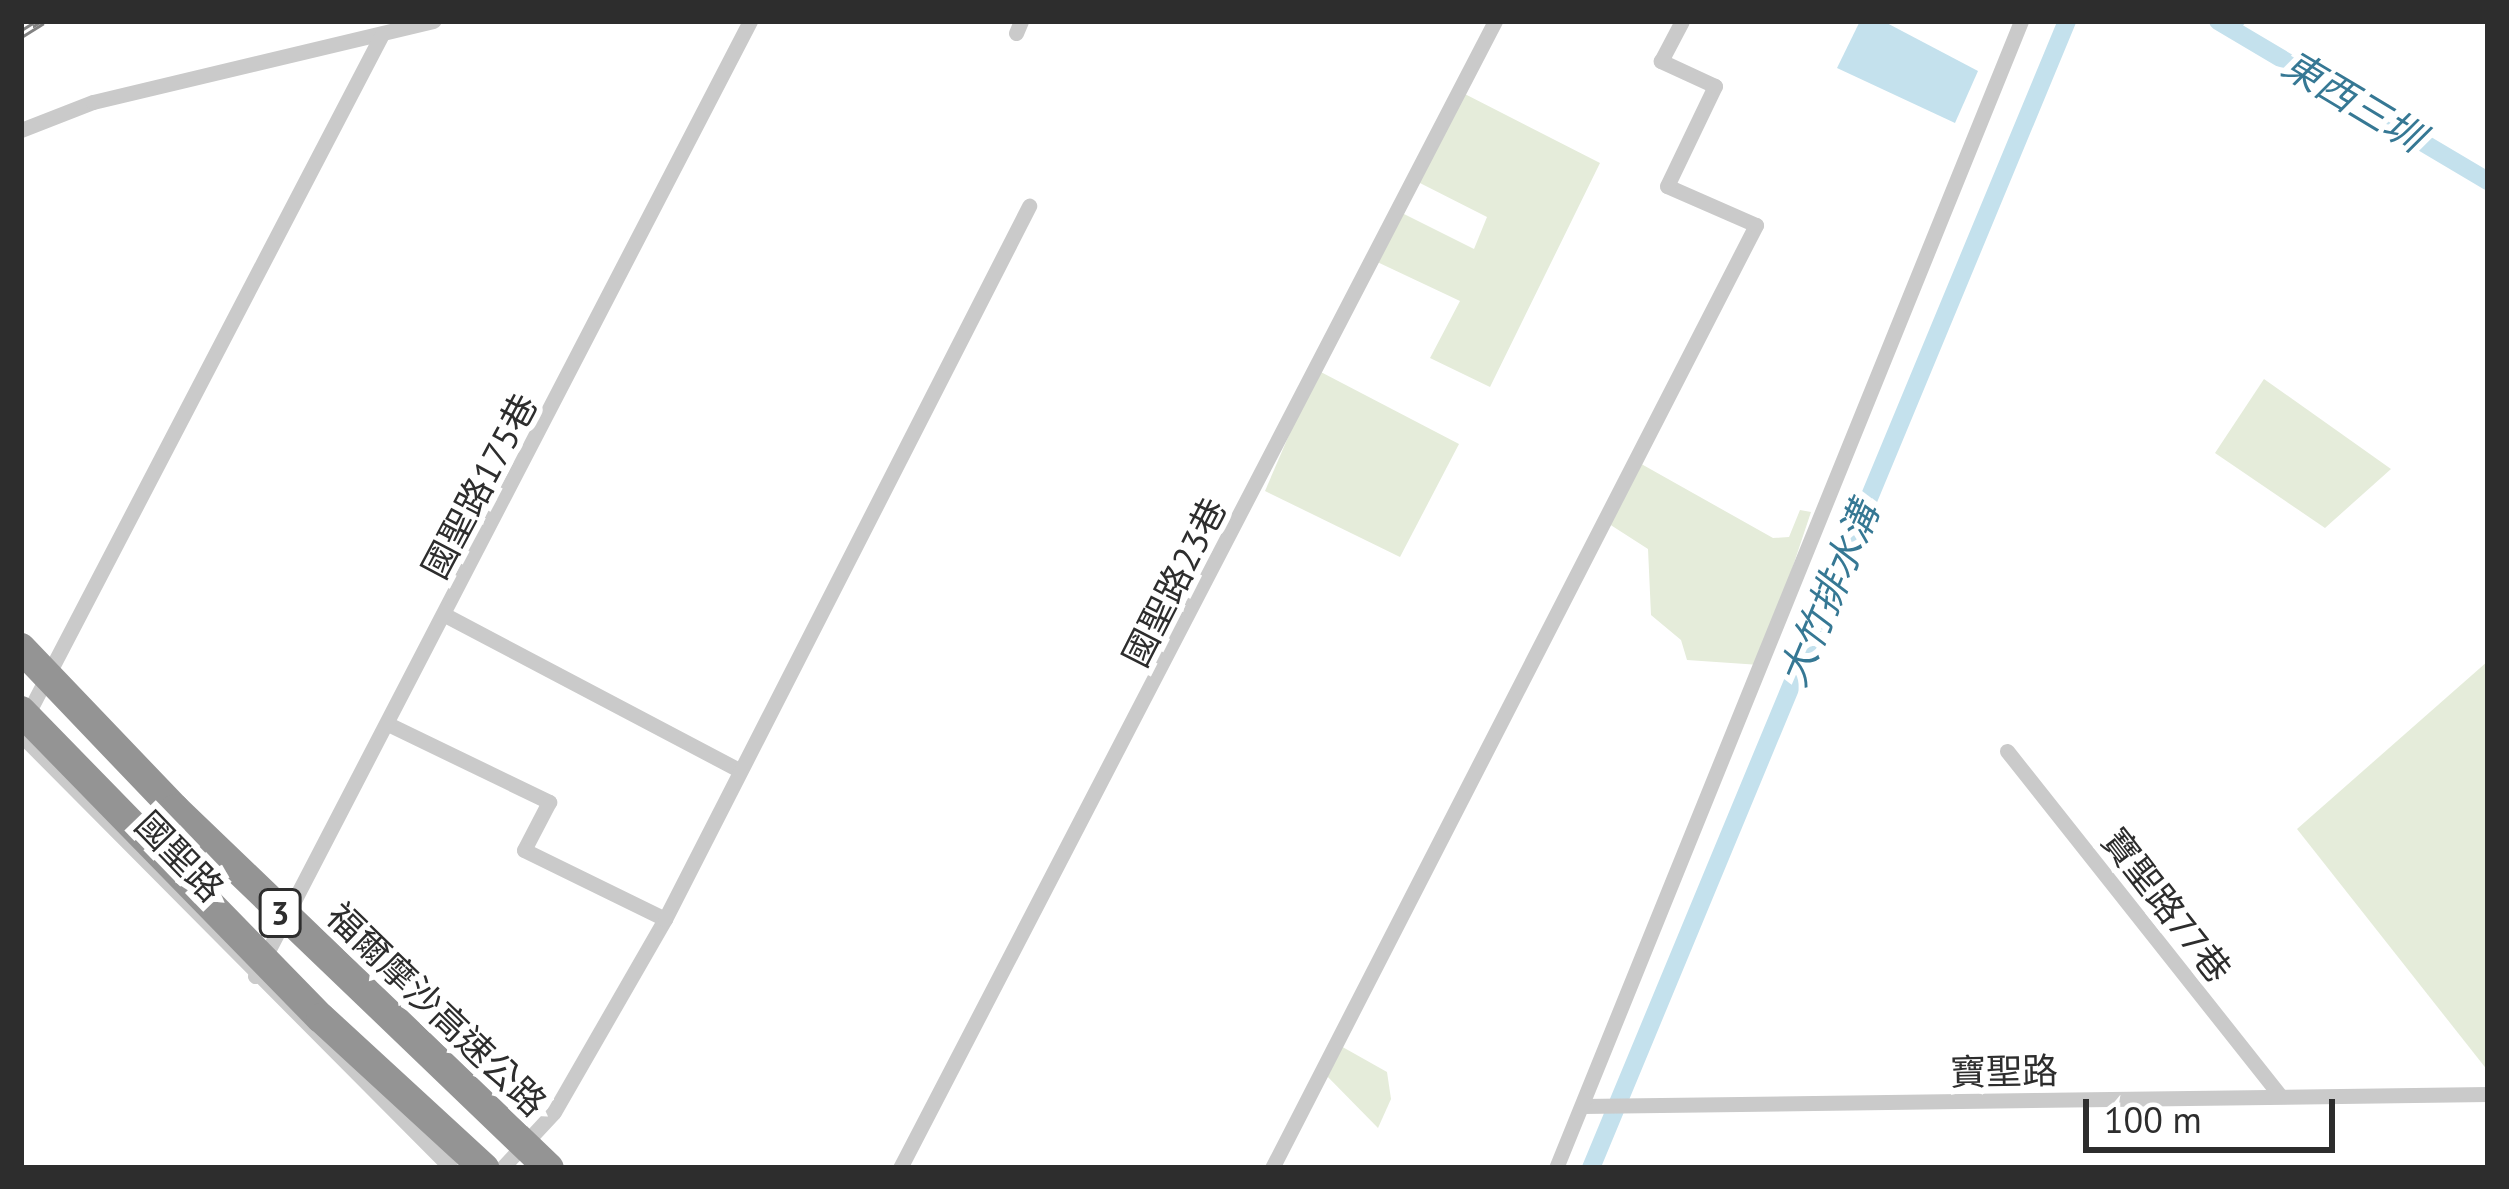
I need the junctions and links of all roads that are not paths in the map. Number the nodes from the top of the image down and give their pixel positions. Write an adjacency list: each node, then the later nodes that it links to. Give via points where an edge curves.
1 (434, 21): 6 (street)
2 (750, 21): 9 (street, 國聖路175巷)
3 (1496, 21): 25 (street, 國聖路23巷)
4 (1682, 21): 26 (street, via 1661,61 1715,86 1666,186 1756,225)
5 (2020, 21): 20 (street)
6 (382, 34): 7 (street, via 93,102); 13 (street)
7 (21, 130)
8 (1029, 206): 15 (street)
9 (445, 616): 12 (street, 國聖路175巷); 15 (street)
10 (21, 648): 24 (highway, 福爾摩沙高速公路 / 3, bridge, via 175,809)
11 (21, 711): 22 (highway, 3, bridge, via 321,1018)
12 (390, 725): 16 (street, via 549,802 524,850); 17 (street, 國聖路175巷)
13 (21, 731): 17 (street, 國聖路)
14 (2007, 751): 19 (street, 寶聖路77巷)
15 (739, 770): 16 (street)
16 (664, 919): 23 (street, via 554,1112)
17 (255, 976): 21 (street, 國聖路)
18 (2488, 1094): 19 (street, 寶聖路)
19 (2280, 1096): 20 (street, 寶聖路)
20 (1582, 1106): 27 (street)
21 (451, 1168)
22 (484, 1168)
23 (502, 1168)
24 (549, 1168)
25 (900, 1168)
26 (1272, 1168)
27 (1556, 1168)

